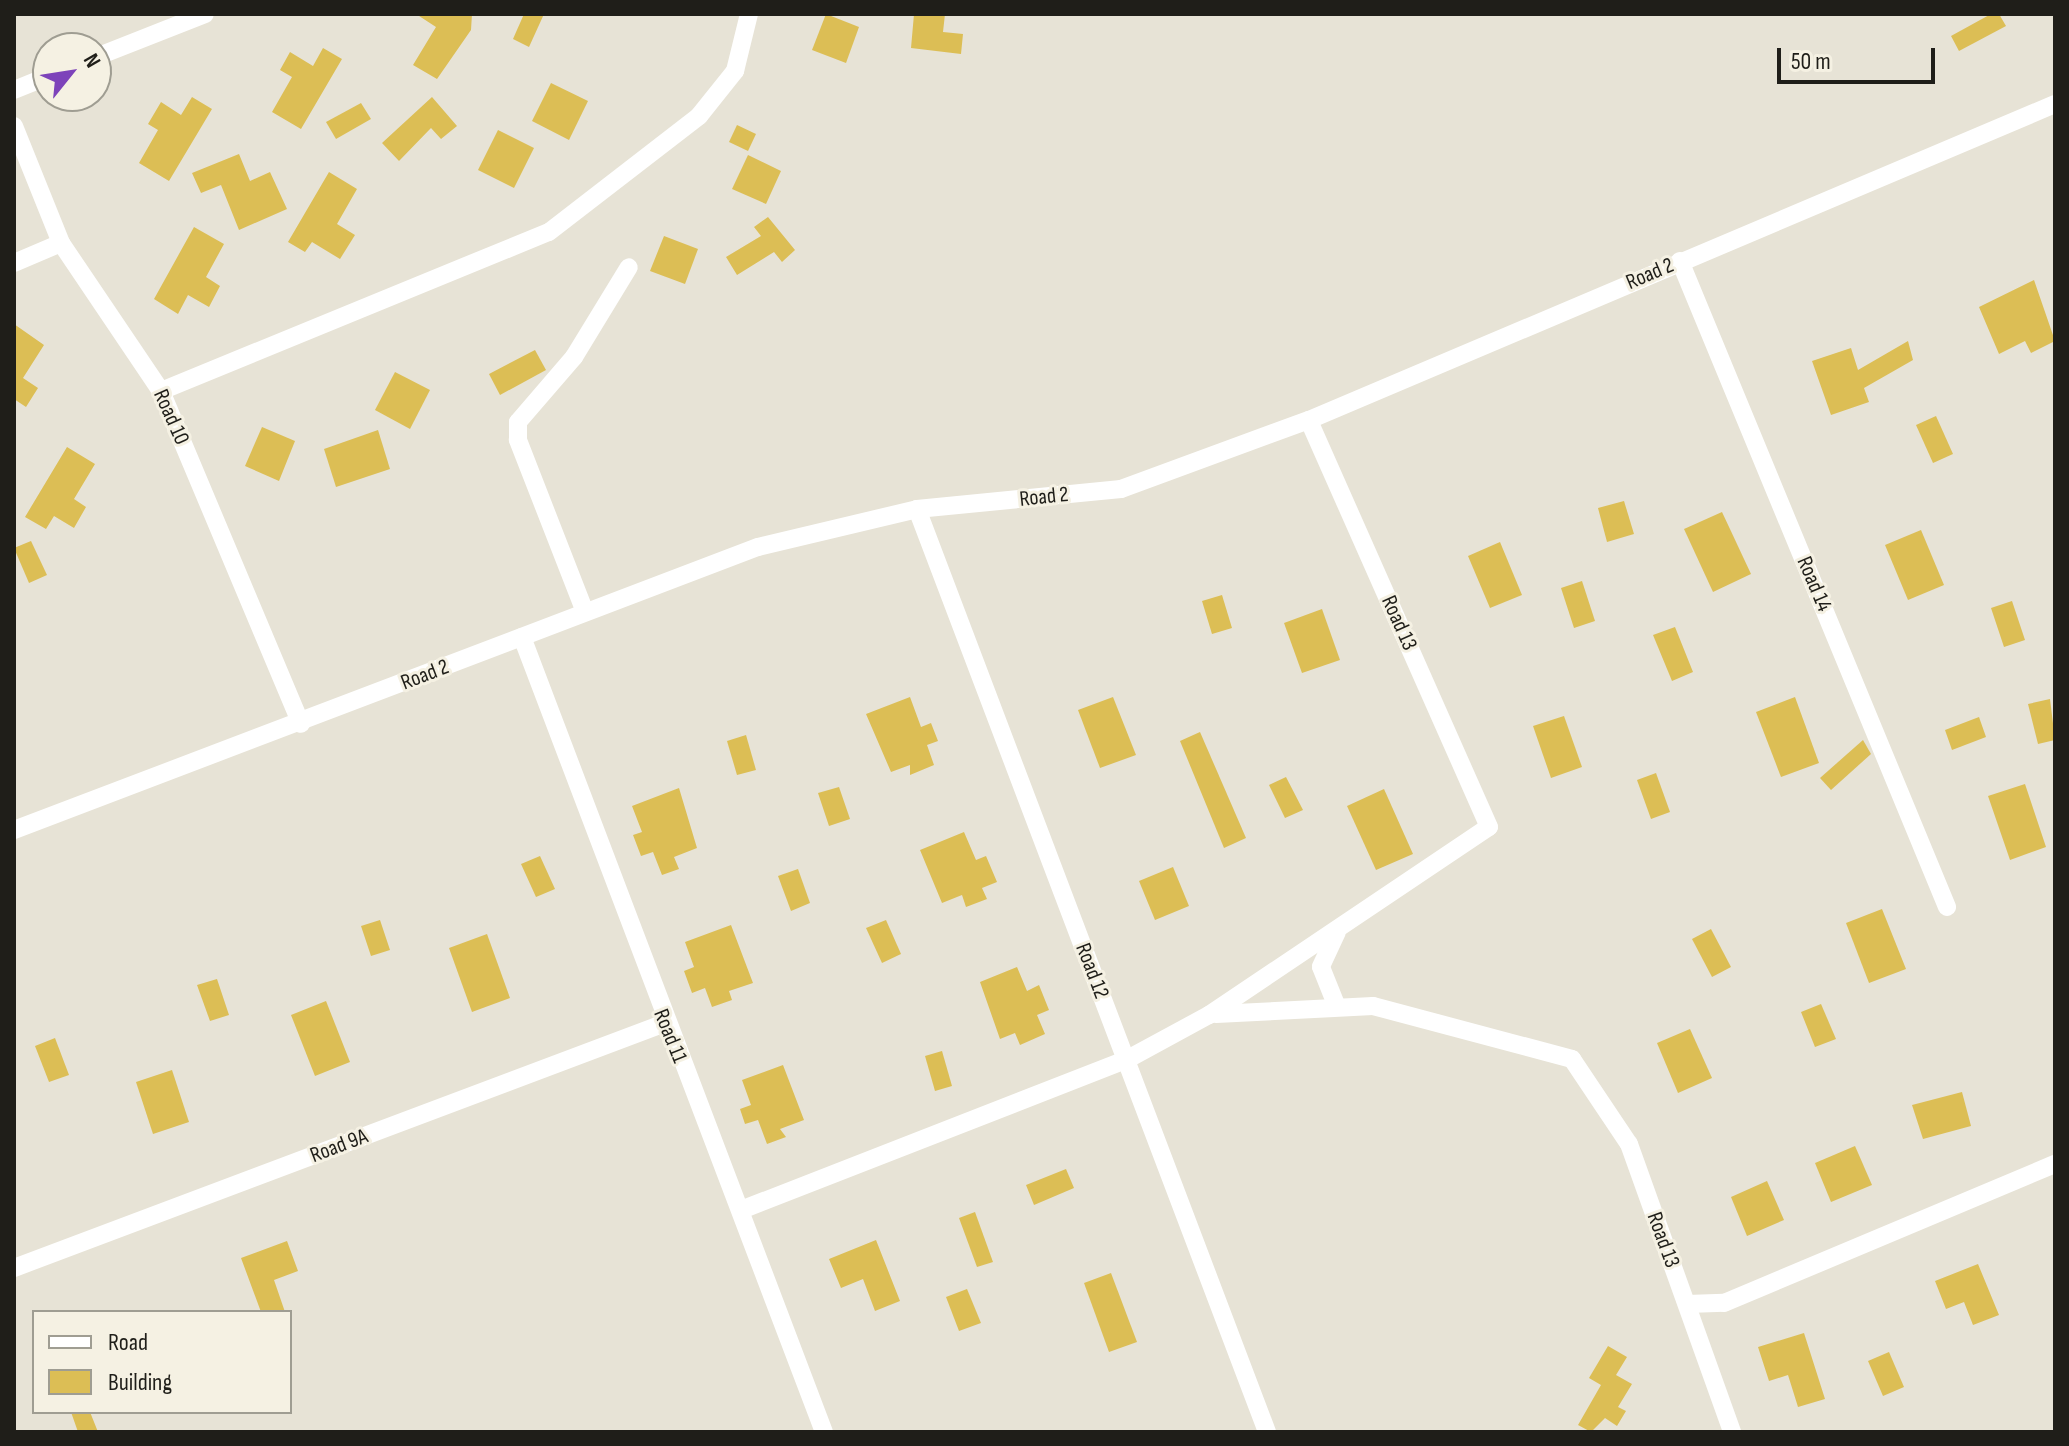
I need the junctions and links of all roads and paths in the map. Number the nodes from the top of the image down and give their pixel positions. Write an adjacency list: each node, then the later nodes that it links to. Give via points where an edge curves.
1 (205, 14): 3 (street)
2 (749, 14): 10 (street, via 735,71 699,116 549,232)
3 (112, 51)
4 (2055, 104): 7 (street, Road 2)
5 (14, 126): 6 (street, Road 10)
6 (61, 243): 8 (street); 10 (street, Road 10)
7 (1680, 261): 11 (street, Road 2); 17 (street, Road 14)
8 (14, 263)
9 (629, 267): 13 (street, via 574,357 518,422 518,440)
10 (161, 391): 15 (street, Road 10)
11 (1309, 420): 12 (street, Road 2, via 1121,489); 18 (street, Road 13, via 1489,827)
12 (917, 509): 13 (street, Road 2, via 758,547); 22 (street, Road 12)
13 (585, 612): 14 (street, Road 2)
14 (522, 637): 15 (street, Road 2); 21 (street, Road 11)
15 (301, 724): 16 (street, Road 2)
16 (14, 830)
17 (1947, 907)
18 (1337, 932): 19 (street, via 1321,967); 20 (street)
19 (1337, 1007): 20 (street); 26 (street, Road 13, via 1373,1006 1572,1059 1629,1144)
20 (1209, 1015): 22 (street)
21 (665, 1023): 24 (street, Road 11); 25 (street, Road 9A)
22 (1126, 1060): 24 (street); 28 (street, Road 12)
23 (2055, 1164): 26 (street, via 1724,1303)
24 (741, 1210): 27 (street, Road 11)
25 (14, 1268)
26 (1687, 1304): 29 (street, Road 13)
27 (824, 1432)
28 (1267, 1432)
29 (1732, 1432)

